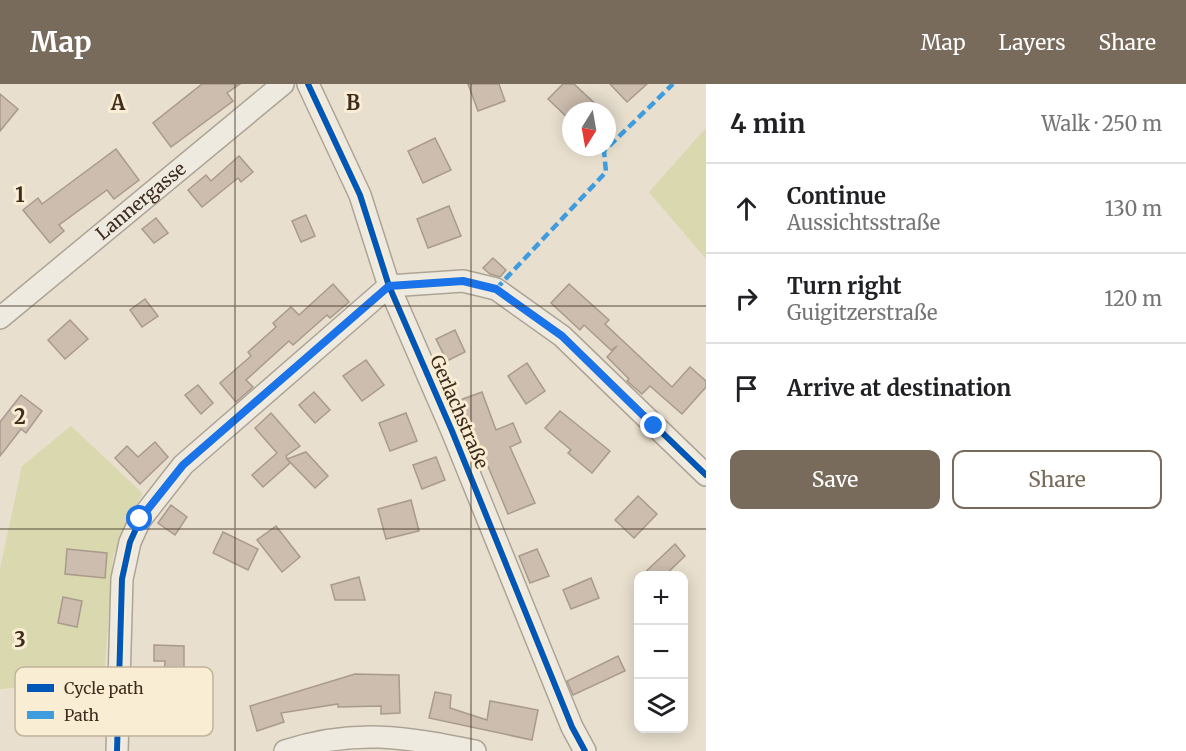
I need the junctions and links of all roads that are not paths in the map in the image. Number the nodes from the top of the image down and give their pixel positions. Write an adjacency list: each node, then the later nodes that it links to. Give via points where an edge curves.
1 (283, 84): 4 (street, Lannergasse)
2 (308, 84): 3 (street, Gerlachstraße, via 360,195)
3 (389, 286): 5 (street, via 463,281 496,289 562,336); 6 (street, via 183,465 140,519 122,579); 11 (street, Gerlachstraße)
4 (0, 318)
5 (706, 475)
6 (119, 667)
7 (117, 736): 8 (street)
8 (117, 751)
9 (285, 751): 10 (street, via 314,741 358,736 398,737)
10 (475, 751)
11 (585, 751)

